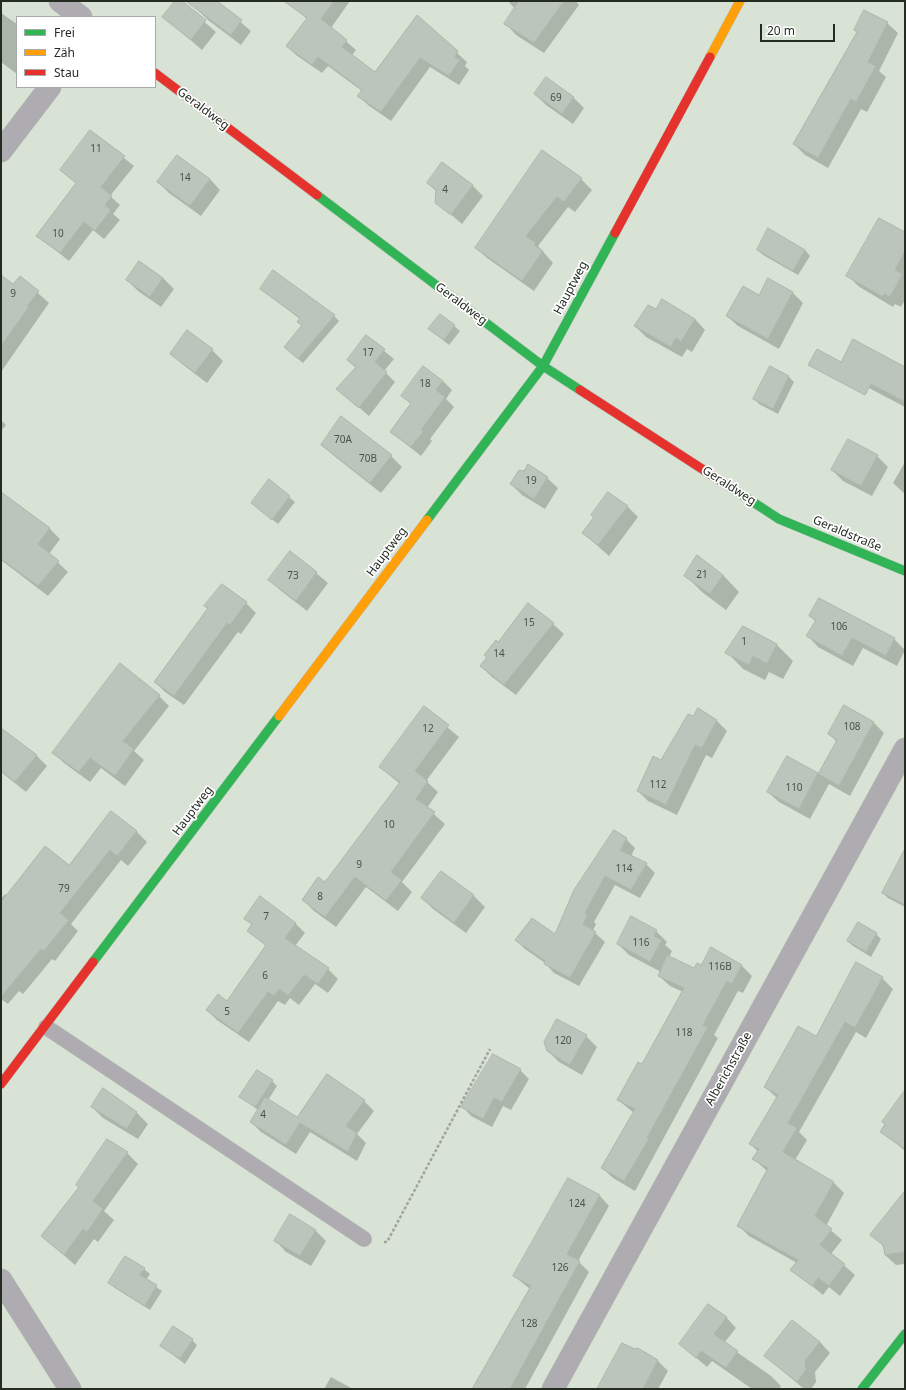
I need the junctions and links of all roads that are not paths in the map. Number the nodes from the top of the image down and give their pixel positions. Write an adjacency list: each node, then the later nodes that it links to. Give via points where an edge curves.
1 (740, 1): 5 (street, Hauptweg)
2 (156, 74): 5 (street, Geraldweg)
3 (49, 88): 4 (street)
4 (1, 151)
5 (543, 366): 6 (street, Geraldweg); 9 (street, Hauptweg)
6 (779, 519): 7 (street, Geraldstraße)
7 (905, 571)
8 (905, 749): 15 (street, Alberichstraße)
9 (46, 1027): 10 (street, Hauptweg); 11 (lane)
10 (1, 1084)
11 (364, 1239)
12 (1, 1280): 14 (street)
13 (905, 1334): 16 (street)
14 (70, 1389)
15 (553, 1389)
16 (862, 1389)

